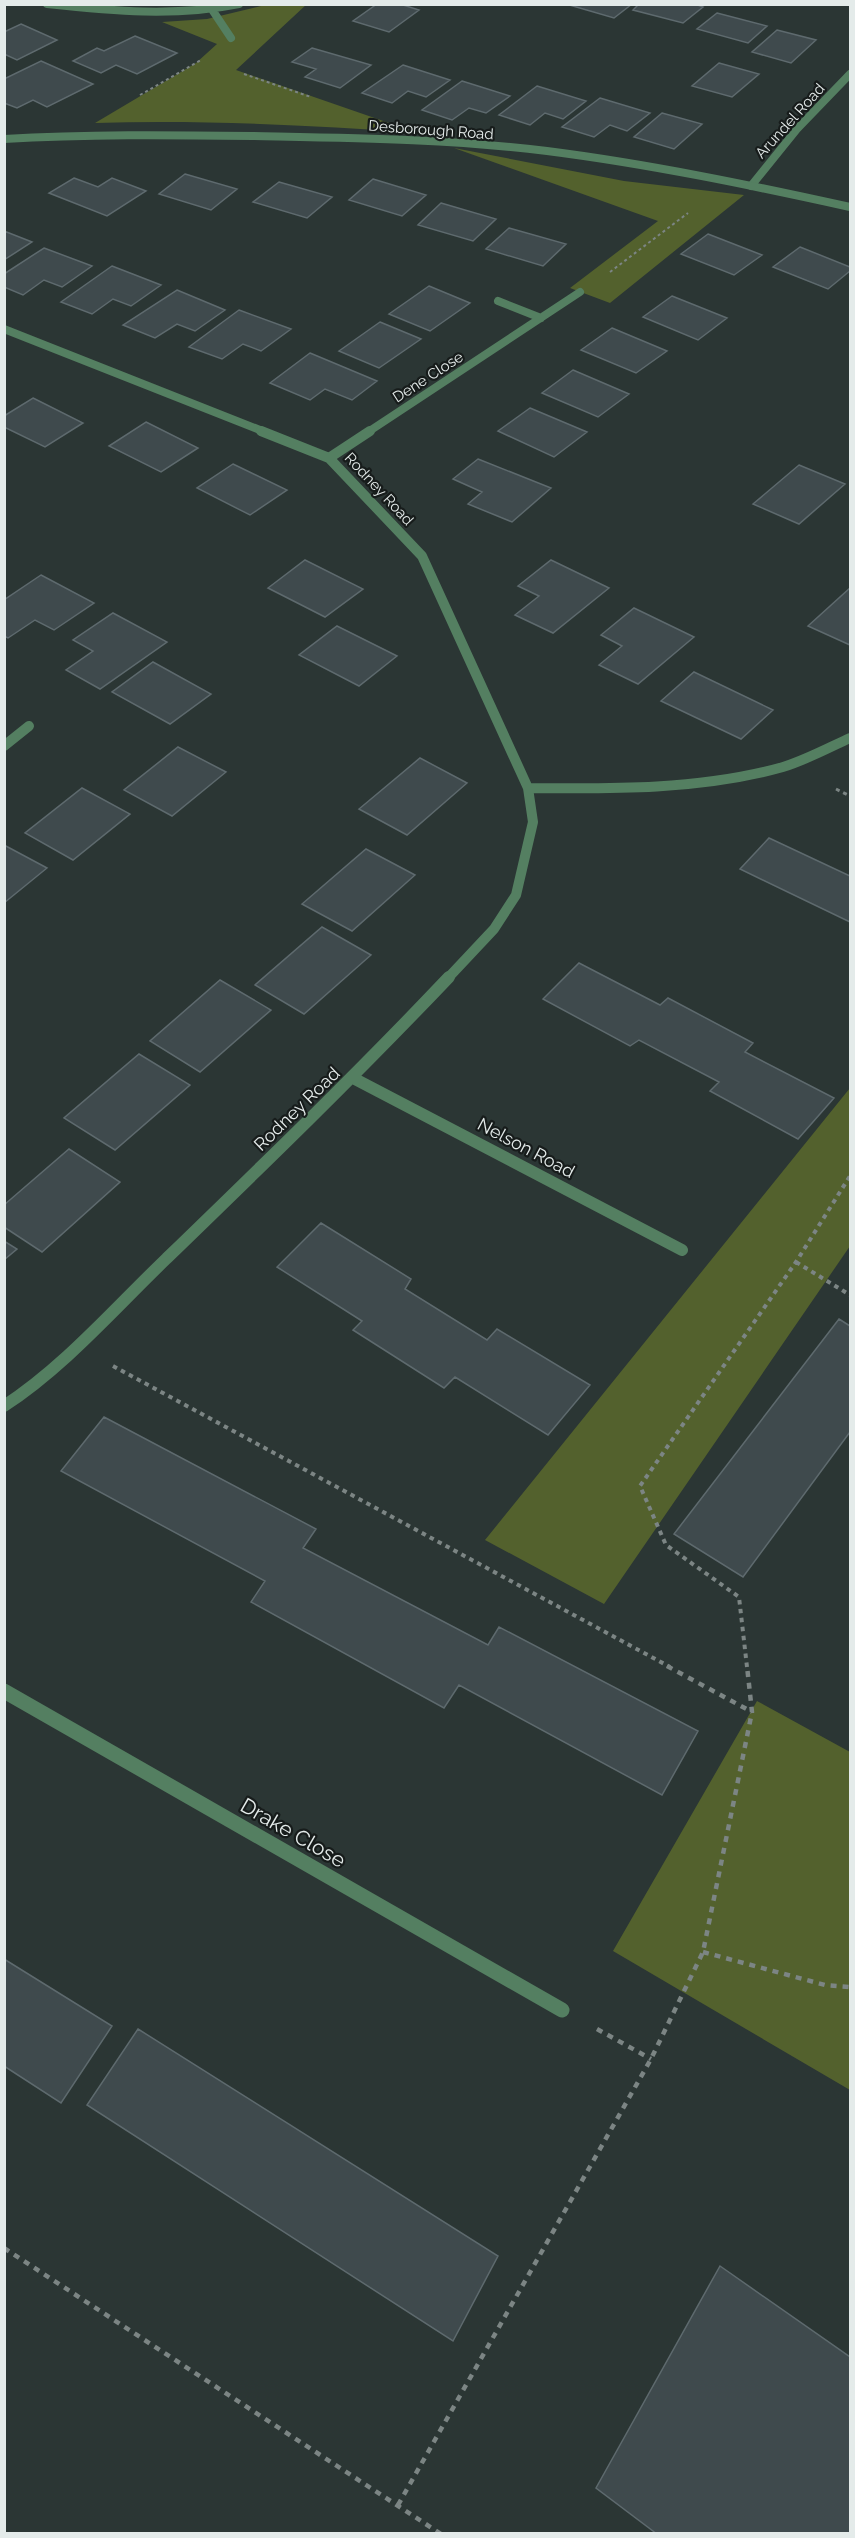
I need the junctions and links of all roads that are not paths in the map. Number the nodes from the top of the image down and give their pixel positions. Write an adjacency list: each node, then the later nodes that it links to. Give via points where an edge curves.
1 (47, 4): 3 (street)
2 (239, 4): 3 (street)
3 (213, 11): 4 (street)
4 (231, 38)
5 (850, 74): 7 (street, Arundel Road, via 797,129)
6 (4, 139): 7 (street, Desborough Road, via 83,134 445,142 593,158)
7 (751, 186): 8 (street, Desborough Road)
8 (850, 207)
9 (580, 292): 11 (street, Dene Close)
10 (498, 301): 11 (street)
11 (541, 318): 15 (street, Dene Close)
12 (4, 329): 13 (street, Rodney Road)
13 (16, 334): 14 (street); 15 (street, Rodney Road)
14 (4, 340)
15 (329, 458): 19 (street, Rodney Road, via 422,556)
16 (29, 726): 18 (street)
17 (850, 738): 19 (street, via 786,766 735,776 639,789)
18 (4, 746)
19 (528, 788): 20 (street, Rodney Road, via 533,822 516,895 494,928)
20 (353, 1078): 21 (street, Nelson Road); 22 (street, Rodney Road, via 76,1346)
21 (682, 1250)
22 (4, 1406)
23 (4, 1691): 24 (street, Drake Close)
24 (562, 2010)

